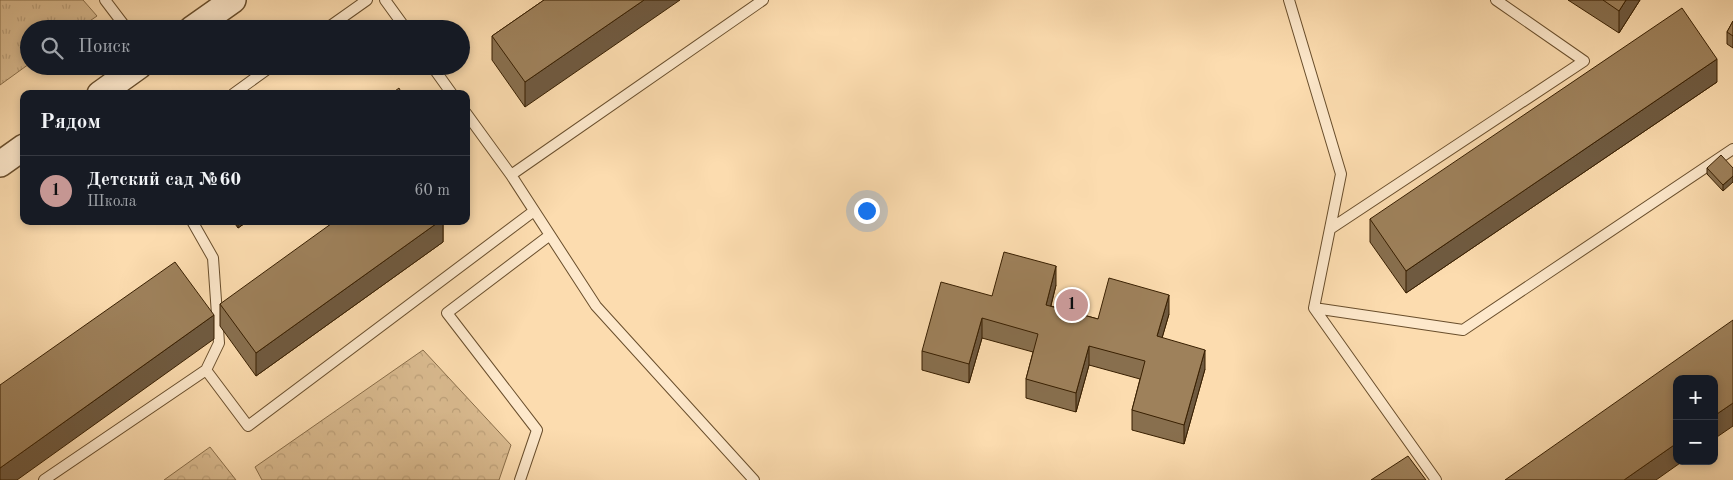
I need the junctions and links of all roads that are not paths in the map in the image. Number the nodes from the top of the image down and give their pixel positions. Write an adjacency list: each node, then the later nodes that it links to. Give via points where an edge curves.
1 (105, 0): 8 (lane)
2 (233, 0): 9 (street)
3 (368, 0): 10 (lane)
4 (385, 0): 11 (lane)
5 (762, 0): 22 (lane)
6 (1289, 0): 25 (lane, via 1341,174)
7 (1496, 0): 25 (lane, via 1584,61)
8 (120, 20)
9 (205, 20)
10 (339, 20)
11 (399, 20)
12 (128, 75): 15 (street)
13 (259, 75): 16 (lane)
14 (438, 75): 17 (lane)
15 (109, 90)
16 (239, 90)
17 (449, 90)
18 (470, 119): 22 (lane)
19 (1733, 149): 27 (lane, via 1463,330)
20 (20, 150): 21 (street)
21 (0, 164)
22 (510, 175): 23 (lane)
23 (534, 211): 26 (lane); 28 (lane, via 248,426)
24 (194, 225): 28 (lane, via 213,258 219,343)
25 (1330, 229): 27 (lane)
26 (550, 235): 30 (lane, via 447,313 537,430); 31 (lane, via 596,306)
27 (1314, 308): 32 (lane)
28 (206, 370): 29 (lane)
29 (44, 480)
30 (520, 480)
31 (754, 480)
32 (1436, 480)

